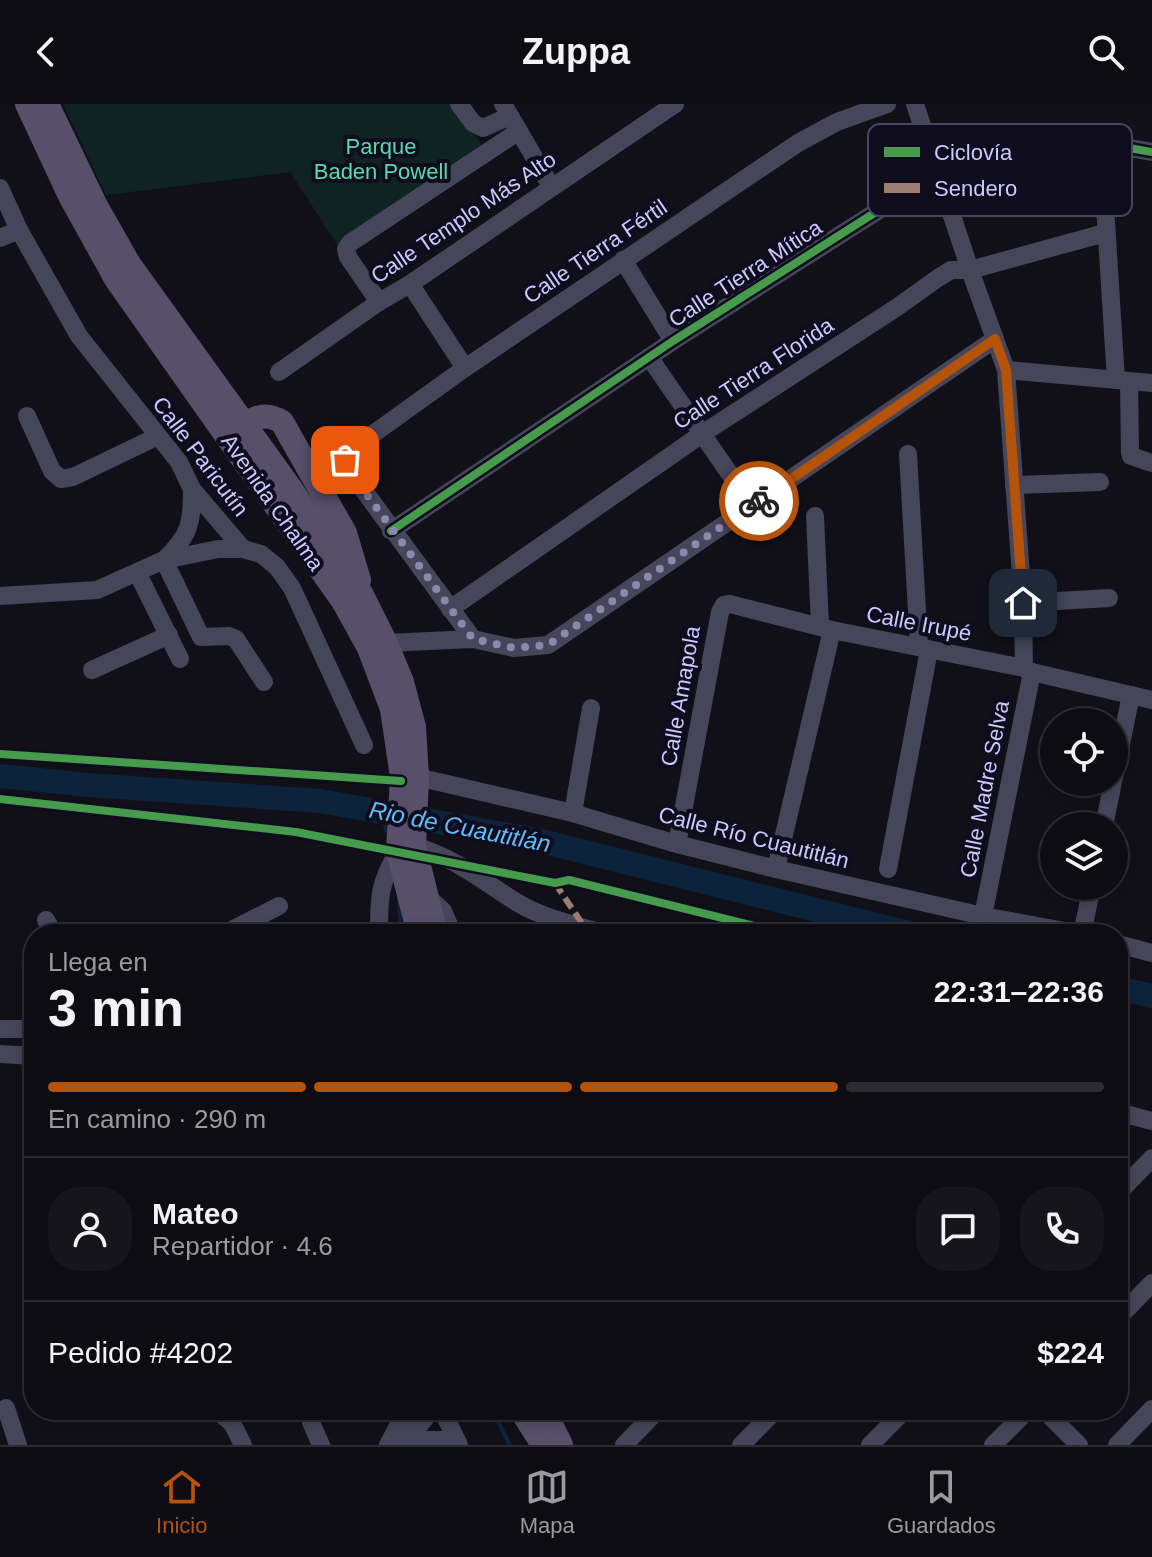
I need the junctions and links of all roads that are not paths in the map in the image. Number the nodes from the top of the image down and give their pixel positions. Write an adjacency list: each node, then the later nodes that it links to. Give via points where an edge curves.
1 (27, 104): 32 (main road, Avenida Chalma, via 116,279)
2 (47, 104): 32 (main road, Avenida Chalma, via 129,264)
3 (459, 104): 7 (street, via 483,128)
4 (675, 104): 11 (street, Calle Templo Más Alto)
5 (887, 104): 19 (street, Calle Tierra Fértil, via 798,143)
6 (915, 104): 8 (street, Calle Madre Selva)
7 (508, 112): 11 (street); 22 (street, via 350,243 348,257)
8 (922, 124)
9 (1132, 148): 10 (street, Calle Tierra Mítica)
10 (1152, 152)
11 (551, 186): 21 (street, Calle Templo Más Alto)
12 (0, 188): 16 (street, Calle Paricutín)
13 (868, 215): 24 (street, Calle Tierra Mítica)
14 (953, 216): 20 (street, Calle Madre Selva)
15 (1104, 216): 17 (street)
16 (19, 230): 18 (street); 34 (street, Calle Paricutín, via 79,336)
17 (1105, 233): 20 (street, Calle Tierra Florida); 29 (street)
18 (0, 238)
19 (623, 260): 24 (street); 26 (street, Calle Tierra Fértil)
20 (970, 270): 23 (street, Calle Madre Selva); 33 (street, Calle Tierra Florida, via 951,270)
21 (410, 284): 22 (street, Calle Templo Más Alto); 26 (street)
22 (379, 302): 28 (street, Calle Templo Más Alto)
23 (995, 339): 27 (street, Calle Madre Selva); 40 (street)
24 (673, 341): 25 (street, Calle Tierra Mítica)
25 (649, 357): 33 (street); 42 (street, Calle Tierra Mítica)
26 (465, 368): 42 (street, Calle Tierra Fértil, via 348,452 348,469)
27 (1006, 370): 29 (street); 38 (street, Calle Madre Selva)
28 (279, 372)
29 (1122, 380): 30 (street); 36 (street, via 1131,456)
30 (1152, 383)
31 (27, 416): 34 (street, via 52,471 61,479)
32 (236, 431): 54 (main road, Avenida Chalma, via 258,415 282,422 345,533 362,595); 67 (main road, Avenida Chalma, via 369,648 392,709 402,777)
33 (702, 434): 40 (street); 50 (street, Calle Tierra Florida)
34 (156, 437): 39 (street, Calle Paricutín, via 179,462)
35 (908, 454): 55 (street)
36 (1152, 463)
37 (1100, 482): 38 (street)
38 (1014, 485): 48 (street, Calle Madre Selva)
39 (192, 489): 43 (street, Calle Paricutín); 44 (street, via 188,534)
40 (752, 506): 53 (street, via 548,645 514,648)
41 (815, 516): 51 (street)
42 (391, 531): 50 (street)
43 (243, 549): 44 (street); 64 (street, Calle Paricutín, via 261,554 292,588)
44 (164, 560): 45 (street); 59 (street, via 201,637 236,639)
45 (137, 572): 46 (street, via 97,590); 52 (street)
46 (0, 596)
47 (1109, 598): 48 (street)
48 (1023, 603): 58 (street, Calle Madre Selva)
49 (724, 605): 51 (street, Calle Irupé); 68 (street, Calle Amapola)
50 (450, 609): 53 (street)
51 (826, 628): 55 (street, Calle Irupé); 69 (street)
52 (169, 635): 56 (street); 57 (street)
53 (473, 639): 54 (street)
54 (386, 643): 65 (main road, Avenida Chalma, via 414,727)
55 (924, 648): 58 (street, Calle Irupé); 70 (street)
56 (180, 659)
57 (92, 670)
58 (1028, 670): 60 (street, Calle Irupé); 74 (street, Calle Madre Selva)
59 (264, 682)
60 (1131, 695): 61 (street, Calle Irupé); 63 (street)
61 (1152, 700)
62 (591, 708): 66 (street)
63 (1128, 710)
64 (364, 745)
65 (417, 777): 66 (street, Calle Río Cuautitlán); 67 (main road, Avenida Chalma)
66 (573, 813): 68 (street, Calle Río Cuautitlán)
67 (402, 839): 71 (main road, Avenida Chalma); 76 (street, via 379,895); 77 (main road, Avenida Chalma); 80 (street, via 441,854)
68 (677, 844): 69 (street, Calle Río Cuautitlán)
69 (776, 869): 74 (street, Calle Río Cuautitlán)
70 (888, 869)
71 (427, 896): 78 (main road, Avenida Chalma); 79 (street)
72 (1089, 900): 82 (street)
73 (279, 906): 75 (street)
74 (983, 916): 81 (street, Calle Río Cuautitlán)
75 (248, 924)
76 (379, 924)
77 (417, 924)
78 (434, 924)
79 (449, 924)
80 (562, 924)
81 (1027, 924)
82 (1084, 924)
83 (1128, 947): 84 (street)
84 (1152, 953)
85 (0, 1029): 86 (street)
86 (24, 1029)
87 (0, 1054): 88 (street)
88 (24, 1055)
89 (1128, 1115): 90 (street)
90 (1152, 1121)
91 (1152, 1158): 92 (street)
92 (1128, 1183)
93 (1152, 1283): 94 (street)
94 (1128, 1308)
95 (6, 1408): 111 (street)
96 (1152, 1409): 121 (street)
97 (228, 1420): 112 (street)
98 (311, 1420): 113 (street)
99 (403, 1420): 110 (street)
100 (425, 1420): 110 (street)
101 (447, 1420): 109 (street)
102 (527, 1420): 114 (main road)
103 (549, 1420): 115 (main road)
104 (648, 1420): 116 (street)
105 (766, 1420): 117 (street)
106 (895, 1420): 118 (street)
107 (1018, 1420): 119 (street)
108 (1054, 1420): 120 (street)
109 (457, 1442): 110 (street)
110 (396, 1443)
111 (18, 1445)
112 (243, 1445)
113 (321, 1445)
114 (543, 1445)
115 (561, 1445)
116 (624, 1445)
117 (741, 1445)
118 (870, 1445)
119 (993, 1445)
120 (1079, 1445)
121 (1117, 1445)

